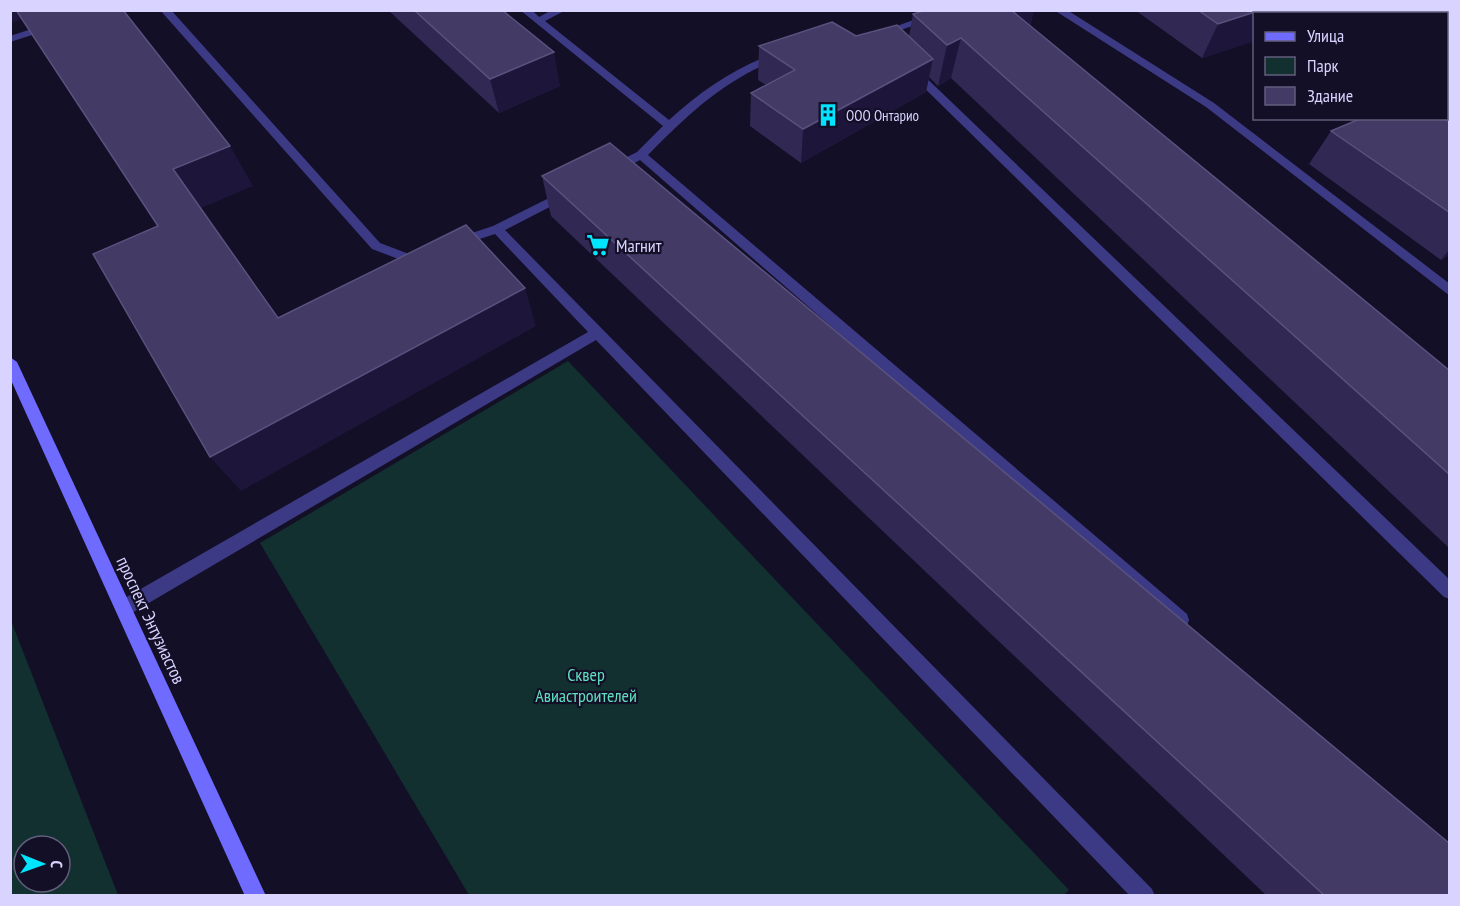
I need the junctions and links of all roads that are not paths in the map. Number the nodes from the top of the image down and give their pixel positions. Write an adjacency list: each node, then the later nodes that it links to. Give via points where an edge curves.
1 (165, 10): 16 (street, via 376,246 409,259)
2 (525, 10): 7 (street)
3 (561, 10): 7 (street)
4 (954, 10): 9 (street)
5 (1059, 10): 17 (street, via 1210,105)
6 (64, 21): 8 (street)
7 (538, 21): 12 (street)
8 (10, 39)
9 (876, 39)
10 (793, 51): 12 (street, via 748,65 696,99)
11 (902, 60): 20 (street)
12 (670, 126): 13 (street)
13 (641, 155): 14 (street); 22 (street)
14 (600, 176)
15 (579, 187): 16 (street)
16 (497, 229): 18 (street)
17 (1449, 291)
18 (597, 333): 21 (street); 24 (street)
19 (10, 362): 21 (main road, проспект Энтузиастов)
20 (1449, 592)
21 (124, 608): 23 (main road, проспект Энтузиастов)
22 (1193, 630)
23 (256, 896)
24 (1145, 896)

